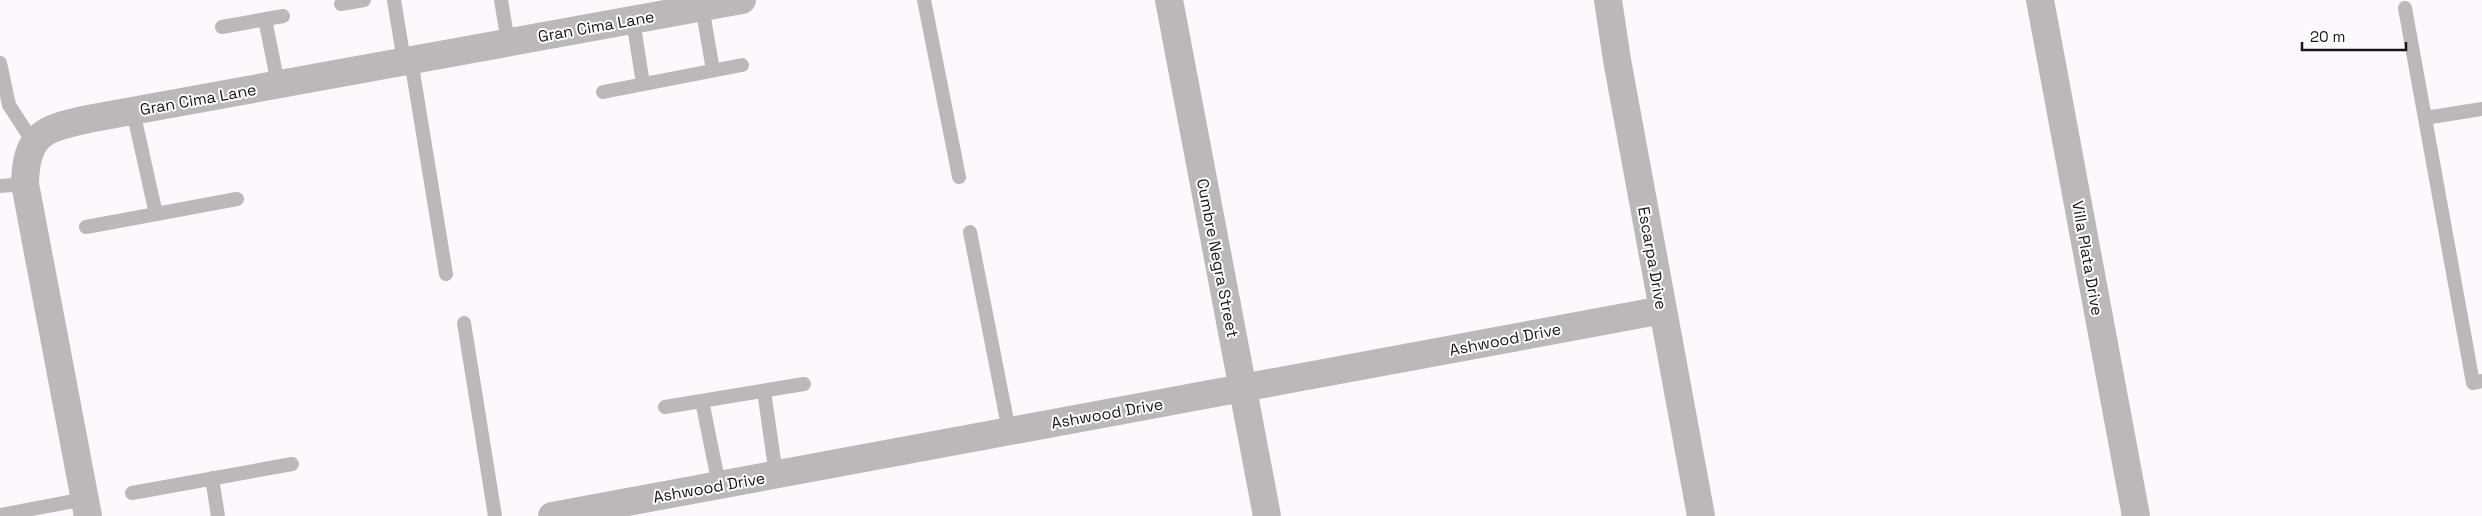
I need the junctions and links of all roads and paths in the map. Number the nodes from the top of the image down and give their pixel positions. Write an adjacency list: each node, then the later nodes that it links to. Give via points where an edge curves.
1 (364, 0): 9 (lane)
2 (394, 0): 17 (lane)
3 (501, 0): 16 (lane)
4 (742, 0): 10 (street, Gran Cima Lane)
5 (924, 0): 28 (lane)
6 (1169, 0): 39 (street, Cumbre Negra Street)
7 (1608, 0): 35 (street, Escarpa Drive, via 1616,60)
8 (2040, 0): 56 (street, Villa Plata Drive)
9 (341, 4)
10 (702, 7): 12 (street, Gran Cima Lane); 20 (lane)
11 (2405, 8): 26 (lane)
12 (644, 12): 16 (street, Gran Cima Lane); 22 (lane)
13 (283, 16): 14 (lane)
14 (265, 20): 15 (lane); 21 (lane)
15 (222, 27)
16 (508, 42): 17 (street, Gran Cima Lane)
17 (407, 61): 21 (street, Gran Cima Lane); 34 (lane)
18 (0, 63): 27 (lane, via 9,105)
19 (742, 65): 20 (lane)
20 (713, 70): 22 (lane)
21 (278, 84): 25 (street, Gran Cima Lane)
22 (643, 84): 23 (lane)
23 (603, 92)
24 (2482, 108): 26 (lane)
25 (133, 111): 27 (street, Gran Cima Lane, via 60,126); 31 (lane)
26 (2425, 118): 37 (lane, via 2473,383)
27 (33, 142): 29 (street)
28 (959, 177)
29 (12, 185): 49 (street)
30 (237, 199): 31 (lane)
31 (156, 214): 32 (lane)
32 (86, 227)
33 (970, 232): 43 (lane)
34 (446, 274)
35 (1663, 310): 39 (street, Ashwood Drive); 55 (street, Escarpa Drive)
36 (464, 323): 52 (lane)
37 (2482, 381)
38 (804, 384): 40 (lane)
39 (1243, 388): 43 (street, Ashwood Drive); 54 (street, Cumbre Negra Street)
40 (764, 391): 41 (lane); 45 (lane)
41 (702, 401): 42 (lane); 47 (lane)
42 (666, 407)
43 (1009, 431): 45 (street, Ashwood Drive)
44 (292, 464): 46 (lane)
45 (776, 475): 47 (street, Ashwood Drive)
46 (212, 478): 48 (lane); 51 (lane)
47 (719, 485): 53 (street, Ashwood Drive)
48 (132, 493)
49 (87, 508): 50 (lane)
50 (0, 515)
51 (218, 516)
52 (495, 516)
53 (552, 516)
54 (1267, 516)
55 (1700, 516)
56 (2136, 516)

